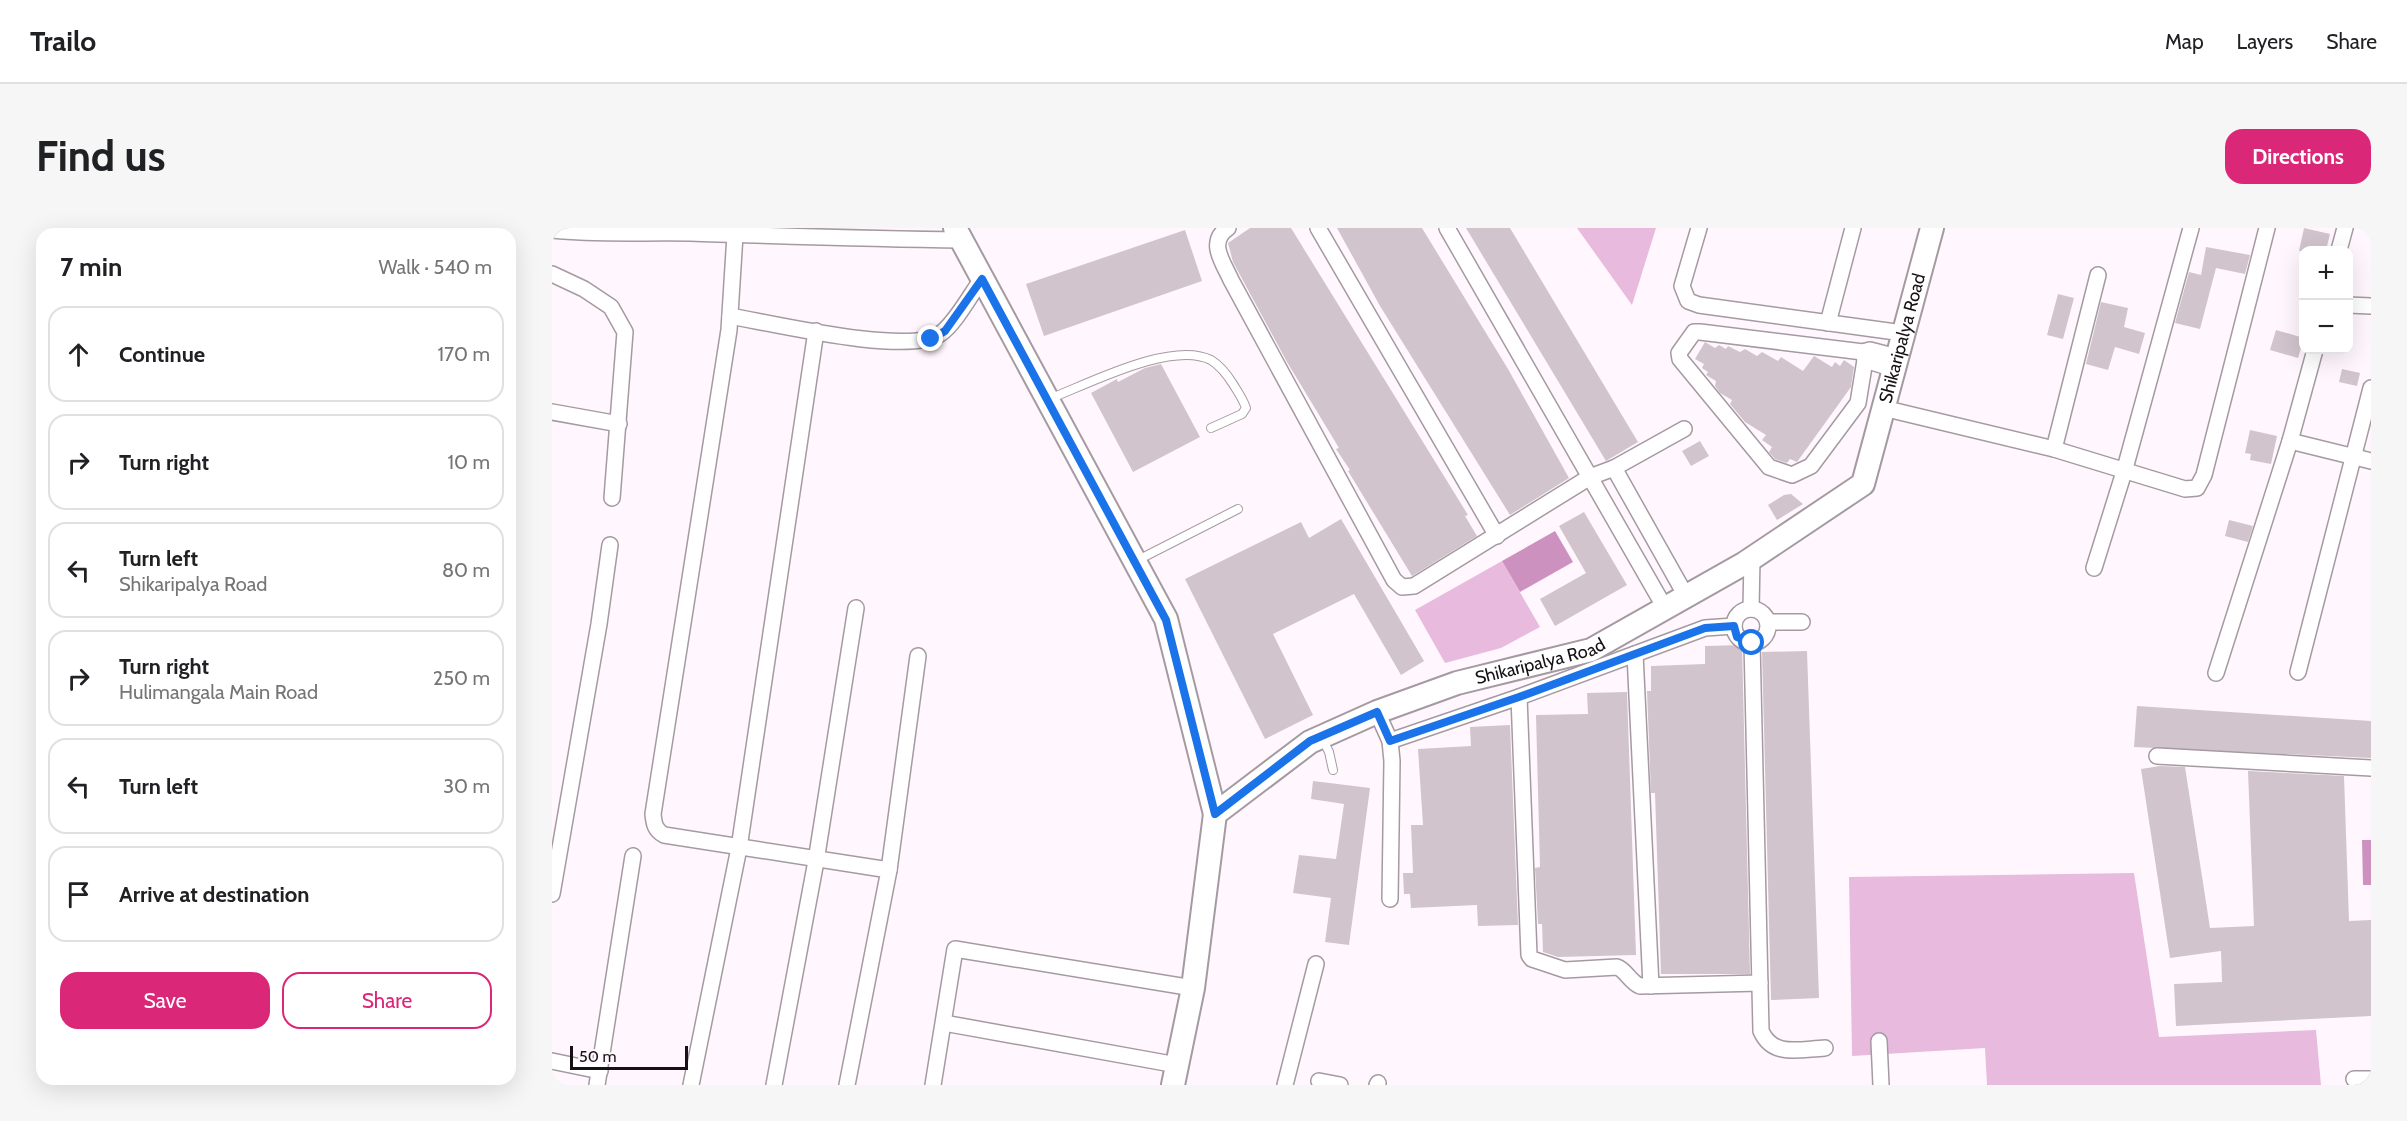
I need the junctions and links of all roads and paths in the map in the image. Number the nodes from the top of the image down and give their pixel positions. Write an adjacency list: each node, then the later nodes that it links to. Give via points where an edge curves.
1 (1228, 228): 45 (street, via 1217,239 1216,246 1231,280 1397,584 1414,586)
2 (1318, 228): 45 (street)
3 (1447, 228): 42 (street)
4 (1699, 228): 23 (street, via 1682,286 1688,301)
5 (1852, 228): 23 (street)
6 (1932, 228): 25 (street, Shikaripalya Road)
7 (2191, 228): 41 (street)
8 (2267, 228): 41 (street, via 2200,484 2185,489)
9 (2345, 228): 16 (street)
10 (552, 230): 12 (street)
11 (652, 230): 12 (street); 13 (street)
12 (595, 231)
13 (729, 233): 14 (street); 22 (street)
14 (797, 233): 15 (street)
15 (958, 234): 19 (street)
16 (2341, 246)
17 (552, 274): 33 (street, via 611,307 622,322 625,332)
18 (2098, 275): 37 (street)
19 (982, 279): 24 (street, via 945,331 931,339 884,342); 30 (street)
20 (2353, 304): 21 (street)
21 (2371, 306)
22 (730, 316): 24 (street); 70 (street, via 653,814 657,831 664,835)
23 (1828, 323): 25 (street)
24 (816, 331): 70 (street)
25 (1903, 333): 28 (street, Shikaripalya Road)
26 (2314, 354): 36 (street)
27 (1864, 356): 27 (street, via 1694,332 1679,353 1769,467 1792,475 1810,466 1858,403); 28 (street)
28 (1895, 363): 31 (street, Shikaripalya Road)
29 (2371, 388): 38 (street)
30 (1047, 399): 34 (lane, via 1153,358 1199,356 1213,361 1246,408 1242,414); 48 (street)
31 (1883, 408): 37 (street); 47 (street, Shikaripalya Road, via 1863,484)
32 (552, 412): 33 (street)
33 (619, 424): 43 (street)
34 (1211, 428)
35 (1684, 429): 40 (street)
36 (2290, 441): 38 (street); 61 (street)
37 (2054, 449): 41 (street)
38 (2353, 456): 39 (street); 60 (street)
39 (2371, 461)
40 (1614, 468): 42 (street); 50 (street)
41 (2124, 472): 49 (street)
42 (1590, 477): 45 (street); 52 (street)
43 (612, 498)
44 (1238, 509): 48 (lane)
45 (1497, 536)
46 (610, 545): 74 (street)
47 (1752, 558): 50 (street, Shikaripalya Road); 53 (street)
48 (1135, 562): 69 (street, via 1166,620)
49 (2094, 568)
50 (1686, 596): 52 (street, Shikaripalya Road)
51 (856, 608): 72 (street)
52 (1665, 608): 63 (street, Shikaripalya Road, via 1591,650 1457,683)
53 (1751, 609): 54 (street, via 1762,612); 56 (street, via 1737,616)
54 (1768, 622): 55 (street); 57 (street, via 1763,639)
55 (1802, 622)
56 (1734, 626): 57 (street, via 1737,637); 58 (street, via 1705,628)
57 (1752, 643): 77 (street)
58 (1635, 654): 62 (street); 78 (street)
59 (918, 656): 73 (street)
60 (2298, 672)
61 (2216, 673)
62 (1519, 697): 65 (street); 78 (street, via 1529,955 1565,970 1617,967 1634,984)
63 (1377, 712): 64 (street, Shikaripalya Road); 65 (street)
64 (1322, 736): 68 (lane); 69 (street, Shikaripalya Road, via 1310,741)
65 (1390, 741): 75 (street)
66 (2157, 756): 67 (street)
67 (2371, 768)
68 (1333, 770)
69 (1215, 814): 79 (street)
70 (739, 848): 72 (street); 89 (street)
71 (633, 856): 85 (street)
72 (816, 861): 73 (street); 90 (street)
73 (889, 870): 91 (street)
74 (552, 894)
75 (1390, 899)
76 (1316, 964): 93 (street)
77 (1760, 983): 78 (street); 82 (street, via 1761,1032 1766,1042 1775,1049)
78 (1651, 986)
79 (1193, 988): 80 (street, via 955,949); 84 (street)
80 (944, 1023): 84 (street); 92 (street)
81 (1879, 1041): 95 (street)
82 (1825, 1048)
83 (552, 1061): 85 (street)
84 (1175, 1075)
85 (598, 1078)
86 (2354, 1079): 87 (street)
87 (2371, 1079)
88 (1320, 1080): 94 (street)
89 (691, 1085)
90 (774, 1085)
91 (847, 1085)
92 (933, 1085)
93 (1285, 1085)
94 (1340, 1085)
95 (1881, 1085)

